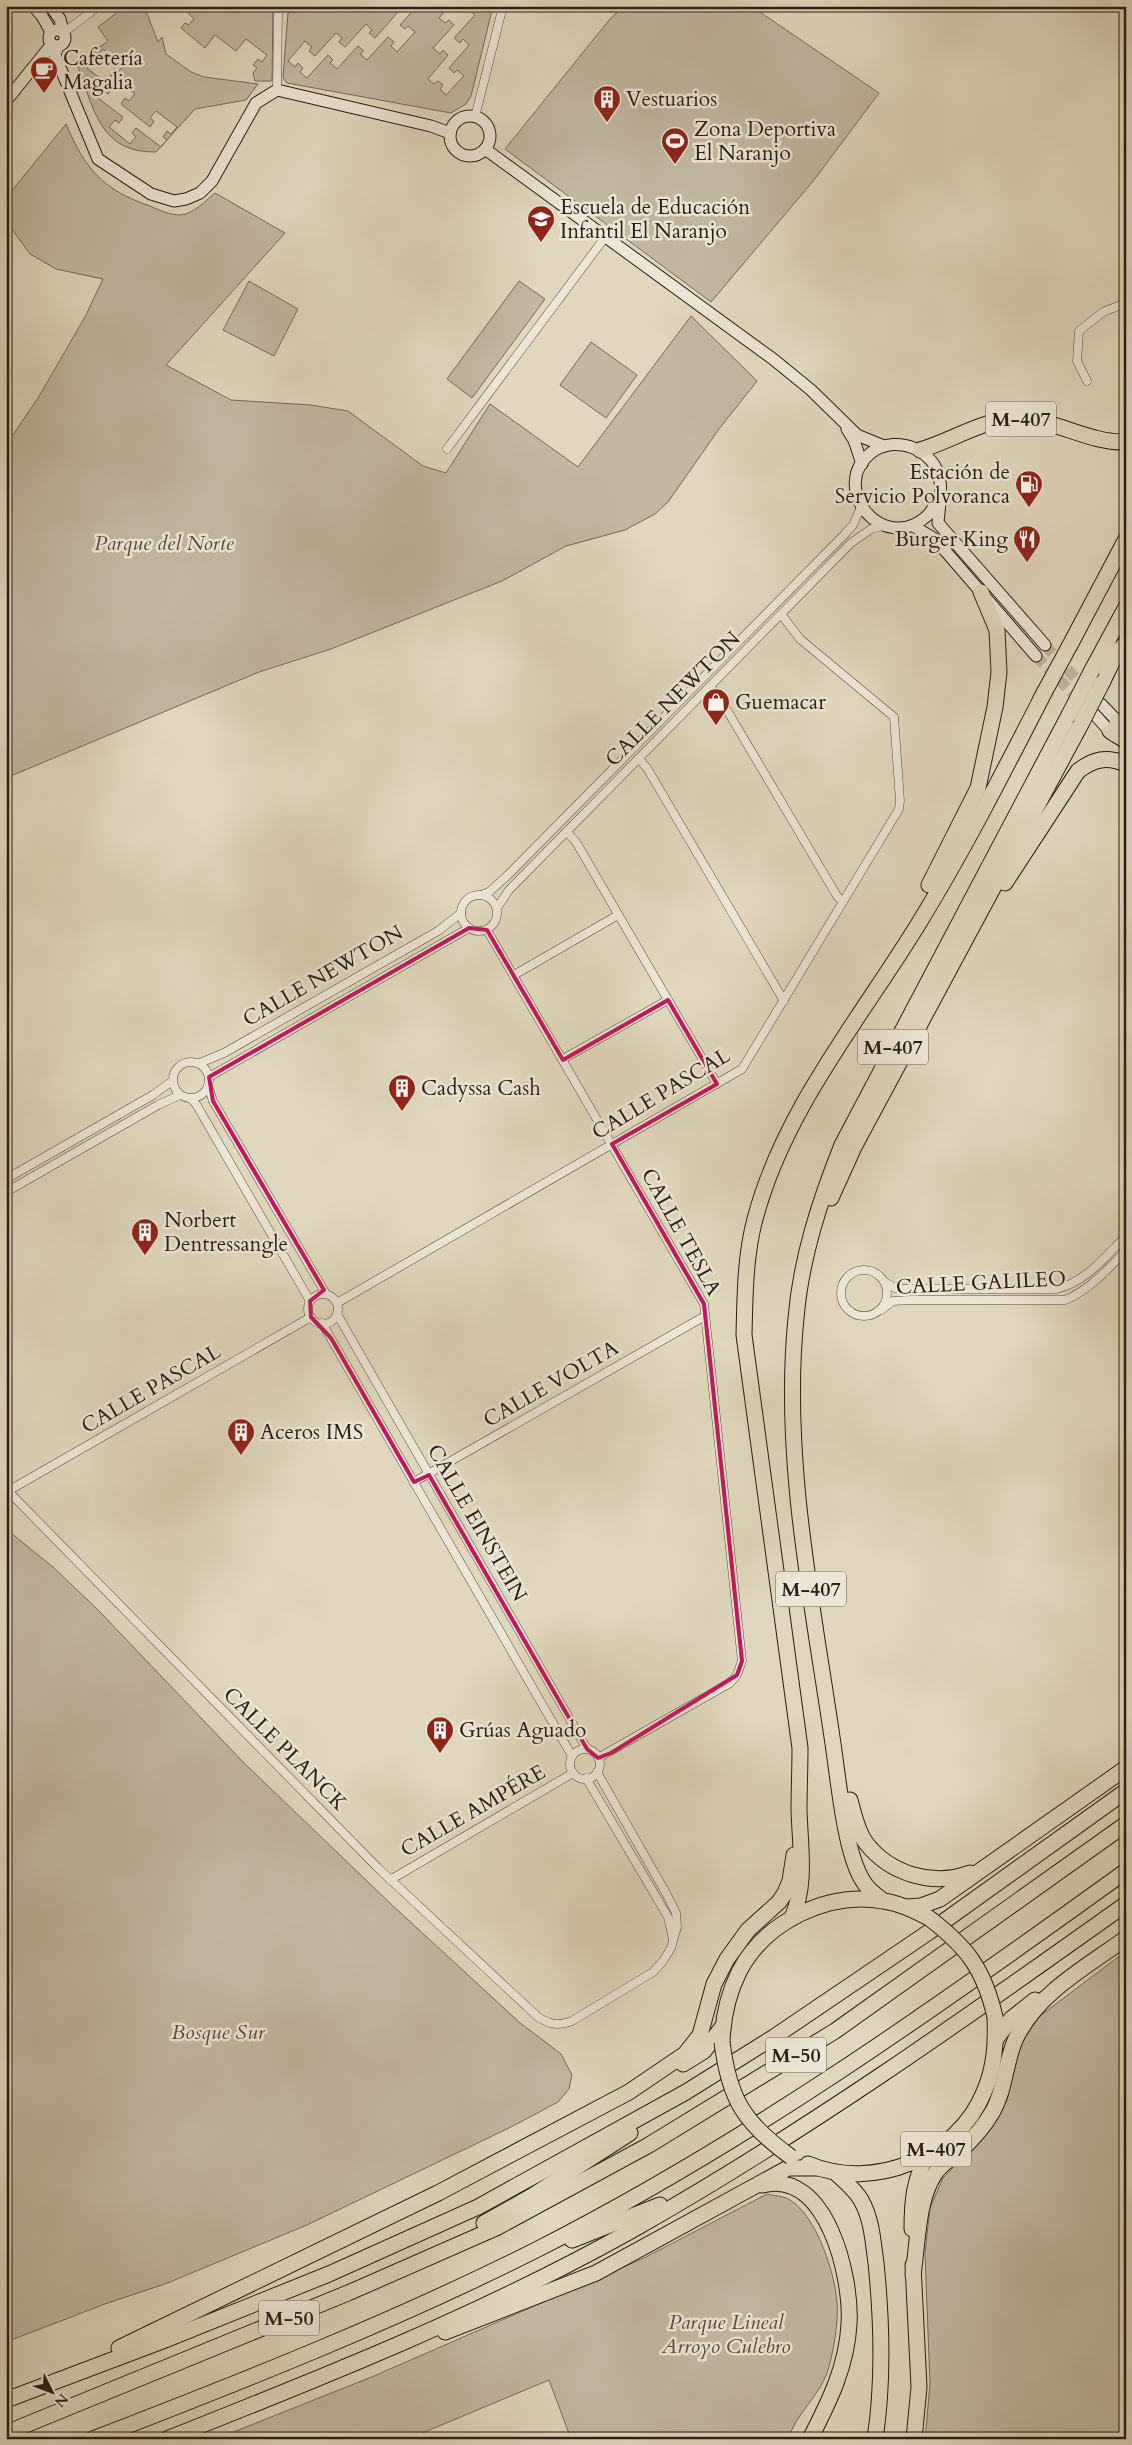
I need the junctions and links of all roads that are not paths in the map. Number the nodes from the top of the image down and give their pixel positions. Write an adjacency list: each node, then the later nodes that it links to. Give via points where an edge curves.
1 (33, 6): 6 (street)
2 (50, 6): 6 (street, via 60,18)
3 (99, 6): 6 (street)
4 (278, 6): 7 (street)
5 (503, 6): 9 (street)
6 (57, 37): 7 (street, via 55,55 98,159 163,199 186,200 200,193 212,181 256,103); 8 (street)
7 (277, 90): 10 (street)
8 (6, 101)
9 (475, 117): 10 (street, via 461,118 454,123); 11 (street, via 483,121 489,131)
10 (450, 133): 11 (street, via 453,147 463,154 472,156)
11 (485, 149): 12 (street)
12 (606, 236): 15 (street, via 773,359); 18 (street)
13 (1126, 303): 14 (street, via 1103,312 1079,331 1077,361)
14 (1087, 381)
15 (844, 423): 17 (street, via 857,435); 20 (street)
16 (1126, 442): 19 (highway, M-407, via 1106,440 1027,419 1012,419 969,429)
17 (884, 446): 19 (street, via 904,444); 20 (street, via 872,452)
18 (447, 449)
19 (920, 450): 21 (street, via 935,466 940,480)
20 (862, 464): 22 (street, via 856,481)
21 (939, 497): 24 (street, via 928,516); 30 (street, via 938,523)
22 (861, 507): 23 (street, via 867,516); 42 (street, CALLE NEWTON, via 853,525 844,535 508,875)
23 (883, 526): 24 (street, via 900,529); 28 (street, CALLE NEWTON, via 871,529 851,543)
24 (912, 526): 26 (street, via 935,539)
25 (1126, 539): 47 (highway, M-407, bridge, via 989,800)
26 (981, 592): 32 (street); 47 (highway, M-407, via 997,630 999,650 988,750 978,788 926,893)
27 (1126, 607): 76 (highway, M-407, bridge, via 842,1145 820,1201 806,1257 796,1317)
28 (781, 614): 33 (street, CALLE NEWTON); 43 (street, CALLE PASCAL, via 800,639 894,717 899,809)
29 (1126, 637): 31 (highway, M-407)
30 (1045, 646)
31 (1122, 648): 48 (highway, M-407, bridge)
32 (1036, 656)
33 (710, 686): 39 (street, CALLE NEWTON); 43 (street, via 836,896)
34 (1101, 704): 36 (street)
35 (1095, 716): 36 (street)
36 (1120, 727): 37 (highway); 38 (street)
37 (1126, 741)
38 (1126, 748)
39 (639, 759): 41 (street, CALLE NEWTON); 53 (street)
40 (1126, 764): 48 (highway, M-407, via 1104,758 1091,761 1078,771 1023,858)
41 (566, 832): 44 (street, CALLE NEWTON, via 509,890); 46 (street, via 576,842)
42 (481, 895): 44 (street, via 491,899); 45 (street, via 468,899)
43 (843, 902): 53 (street, CALLE PASCAL)
44 (497, 908): 50 (street, via 498,917)
45 (461, 913): 49 (street); 55 (street, CALLE NEWTON, via 438,931 224,1053)
46 (618, 915): 51 (street); 52 (street)
47 (919, 923): 89 (highway, M-407, via 805,1100 772,1166 755,1220 745,1280 744,1335 800,1748)
48 (973, 926): 76 (highway, M-407, via 854,1147 830,1199 807,1310)
49 (468, 928): 50 (street, via 479,932); 56 (street, CALLE NEWTON)
50 (487, 930): 51 (street, CALLE TESLA)
51 (514, 975): 54 (street, CALLE TESLA)
52 (668, 1000): 54 (street); 58 (street)
53 (784, 1001): 58 (street, CALLE PASCAL, via 742,1069)
54 (563, 1060): 62 (street, CALLE TESLA)
55 (200, 1063): 56 (street); 57 (street, via 182,1063 176,1068)
56 (209, 1076): 59 (street)
57 (172, 1081): 60 (street); 63 (street)
58 (717, 1084): 62 (street, CALLE PASCAL)
59 (208, 1086): 61 (street, via 199,1096); 68 (street, via 213,1101)
60 (180, 1095): 61 (street); 64 (street)
61 (190, 1098): 69 (street)
62 (612, 1144): 70 (street, CALLE PASCAL); 73 (street, CALLE TESLA, via 698,1292)
63 (6, 1179)
64 (6, 1192)
65 (1126, 1236): 67 (street, CALLE GALILEO, via 1086,1276 1070,1286 1056,1289 910,1289 896,1288)
66 (1126, 1251): 71 (street, CALLE GALILEO, via 1092,1285 1065,1300 911,1300 893,1301)
67 (885, 1282): 71 (street, via 888,1294); 71 (street, via 872,1271 857,1270 846,1279 840,1294 843,1304 858,1316 874,1315)
68 (326, 1294): 69 (street, via 317,1295); 70 (street)
69 (310, 1301): 74 (street)
70 (337, 1302): 72 (street)
71 (881, 1310)
72 (338, 1314): 75 (street); 77 (street, CALLE EINSTEIN)
73 (705, 1316): 77 (street, CALLE VOLTA); 82 (street, CALLE TESLA, via 742,1661 730,1683)
74 (311, 1317): 75 (street); 79 (street, CALLE PASCAL)
75 (322, 1324): 78 (street, CALLE EINSTEIN)
76 (794, 1403): 83 (highway, M-407, via 797,1491)
77 (429, 1475): 78 (street, CALLE VOLTA); 80 (street, CALLE EINSTEIN)
78 (414, 1482): 81 (street, CALLE EINSTEIN)
79 (7, 1490): 93 (street, CALLE PLANCK)
80 (587, 1749): 81 (street); 82 (street)
81 (572, 1756): 86 (street, via 570,1768)
82 (598, 1758): 85 (street, via 599,1769)
83 (836, 1759): 92 (highway, via 860,1832 866,1843 888,1865 930,1879); 94 (highway, M-407, via 851,1853 863,1882)
84 (1126, 1768): 92 (highway)
85 (596, 1772): 87 (street); 99 (street, via 673,1907 677,1920)
86 (574, 1773): 87 (street); 93 (street, CALLE AMPÉRE)
87 (586, 1778): 99 (street, via 668,1917)
88 (1126, 1791): 103 (highway, via 835,1998)
89 (799, 1809): 97 (highway, M-407, via 802,1869); 102 (highway, via 791,1876 785,1893 748,1930 727,1959 714,1984 700,2035 685,2054)
90 (1126, 1824): 110 (highway, M-50, via 834,2031 708,2111 496,2228)
91 (1126, 1871): 109 (highway, M-50, via 869,2052 727,2143)
92 (978, 1872): 96 (highway, via 940,1899)
93 (390, 1880): 99 (street, CALLE PLANCK, via 538,2017 550,2024 572,2020 653,1972 668,1956)
94 (882, 1900): 96 (highway, M-407); 97 (highway, M-407, via 841,1901 812,1908)
95 (1126, 1904): 105 (highway, via 886,2074)
96 (907, 1907): 101 (highway, M-407, bridge, via 929,1918 955,1938 975,1962 990,1994)
97 (792, 1918): 100 (highway, M-407, via 774,1930 746,1960 732,1988)
98 (1126, 1938): 101 (highway, via 1019,2011); 111 (highway, via 1043,2000 1027,2018 1014,2042 993,2111 974,2138 942,2166 932,2180 923,2205)
99 (673, 1940)
100 (723, 2026): 102 (highway, via 711,2044 699,2054); 106 (highway, M-407, bridge, via 726,2073 736,2100 748,2119 764,2137 791,2157)
101 (996, 2039): 104 (highway, M-407, via 993,2065 984,2093 970,2118 950,2139)
102 (629, 2092): 114 (highway, via 438,2194)
103 (686, 2092): 110 (highway, via 632,2132); 114 (highway, via 470,2210 329,2274)
104 (926, 2156): 107 (highway, M-407, via 874,2173); 111 (highway, M-407, via 915,2179 912,2205)
105 (749, 2161): 109 (highway, via 660,2205 557,2246); 112 (highway, via 626,2233 521,2288)
106 (818, 2168): 107 (highway, M-407); 108 (highway, via 788,2168)
107 (835, 2172): 113 (highway, via 861,2200 870,2221 881,2308)
108 (748, 2188): 112 (highway, via 596,2273 412,2346); 119 (highway, via 781,2183 811,2200 834,2238 847,2276 849,2324 843,2362 835,2392)
109 (537, 2249): 117 (highway, M-50, via 399,2315 201,2398)
110 (444, 2251): 116 (highway, M-50, via 348,2294)
111 (913, 2275): 122 (highway, M-407, via 919,2387)
112 (394, 2348): 118 (highway)
113 (881, 2361): 120 (highway); 121 (highway, via 881,2396)
114 (27, 2391): 115 (highway)
115 (6, 2400)
116 (6, 2433)
117 (93, 2439)
118 (167, 2439)
119 (810, 2439)
120 (866, 2439)
121 (875, 2439)
122 (914, 2439)

